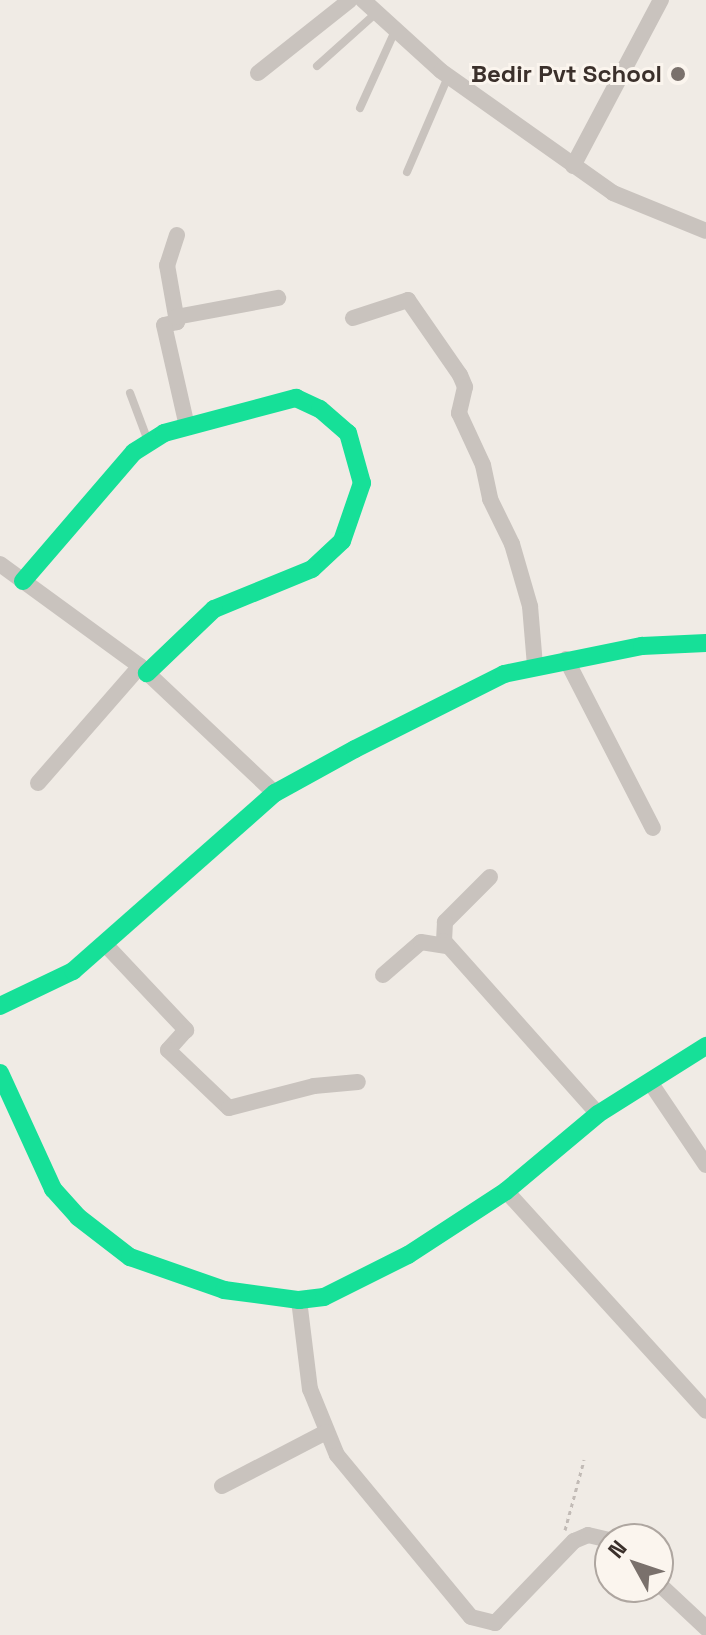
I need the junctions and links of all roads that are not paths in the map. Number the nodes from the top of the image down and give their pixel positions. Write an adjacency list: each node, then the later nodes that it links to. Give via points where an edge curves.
1 (350, 0): 7 (street)
2 (363, 0): 4 (street)
3 (661, 0): 10 (street)
4 (375, 14): 5 (street); 6 (lane)
5 (395, 31): 8 (street); 9 (lane)
6 (317, 66)
7 (258, 73)
8 (448, 76): 10 (street); 11 (lane)
9 (360, 108)
10 (573, 166): 12 (street, via 613,193)
11 (407, 172)
12 (706, 231)
13 (177, 235): 15 (street, via 167,265)
14 (278, 298): 15 (street)
15 (176, 317): 18 (street, via 177,322 164,325)
16 (353, 318): 24 (street, via 408,300 460,375 465,387 459,413 516,557 530,606)
17 (130, 393): 19 (lane)
18 (187, 426): 19 (street); 25 (street, via 296,398 320,409 348,433 362,483 342,541 330,557 214,609)
19 (149, 443): 21 (street, via 96,493)
20 (2, 571): 21 (street)
21 (23, 581): 25 (street)
22 (706, 643): 23 (street, via 642,646)
23 (566, 659): 24 (street); 28 (street)
24 (535, 665): 27 (street, via 504,674)
25 (144, 670): 26 (street); 27 (street)
26 (38, 783)
27 (275, 793): 30 (street)
28 (653, 828)
29 (490, 877): 31 (street, via 445,922)
30 (104, 943): 33 (street, via 73,971); 36 (street, via 186,1030 168,1050 229,1108 314,1086)
31 (447, 946): 32 (street, via 421,942); 38 (street)
32 (383, 975)
33 (0, 1006)
34 (706, 1046): 37 (street)
35 (0, 1073): 41 (street, via 53,1189 120,1249 177,1278)
36 (358, 1082)
37 (650, 1082): 38 (street); 39 (street)
38 (598, 1114): 40 (street)
39 (706, 1165)
40 (506, 1191): 41 (street, via 386,1267 324,1297); 42 (street)
41 (299, 1300): 43 (street, via 310,1389)
42 (706, 1411)
43 (326, 1432): 44 (street); 45 (street, via 337,1455 459,1603 482,1623 506,1616 571,1544)
44 (222, 1486)
45 (594, 1536)
46 (674, 1598): 47 (street)
47 (706, 1628)

